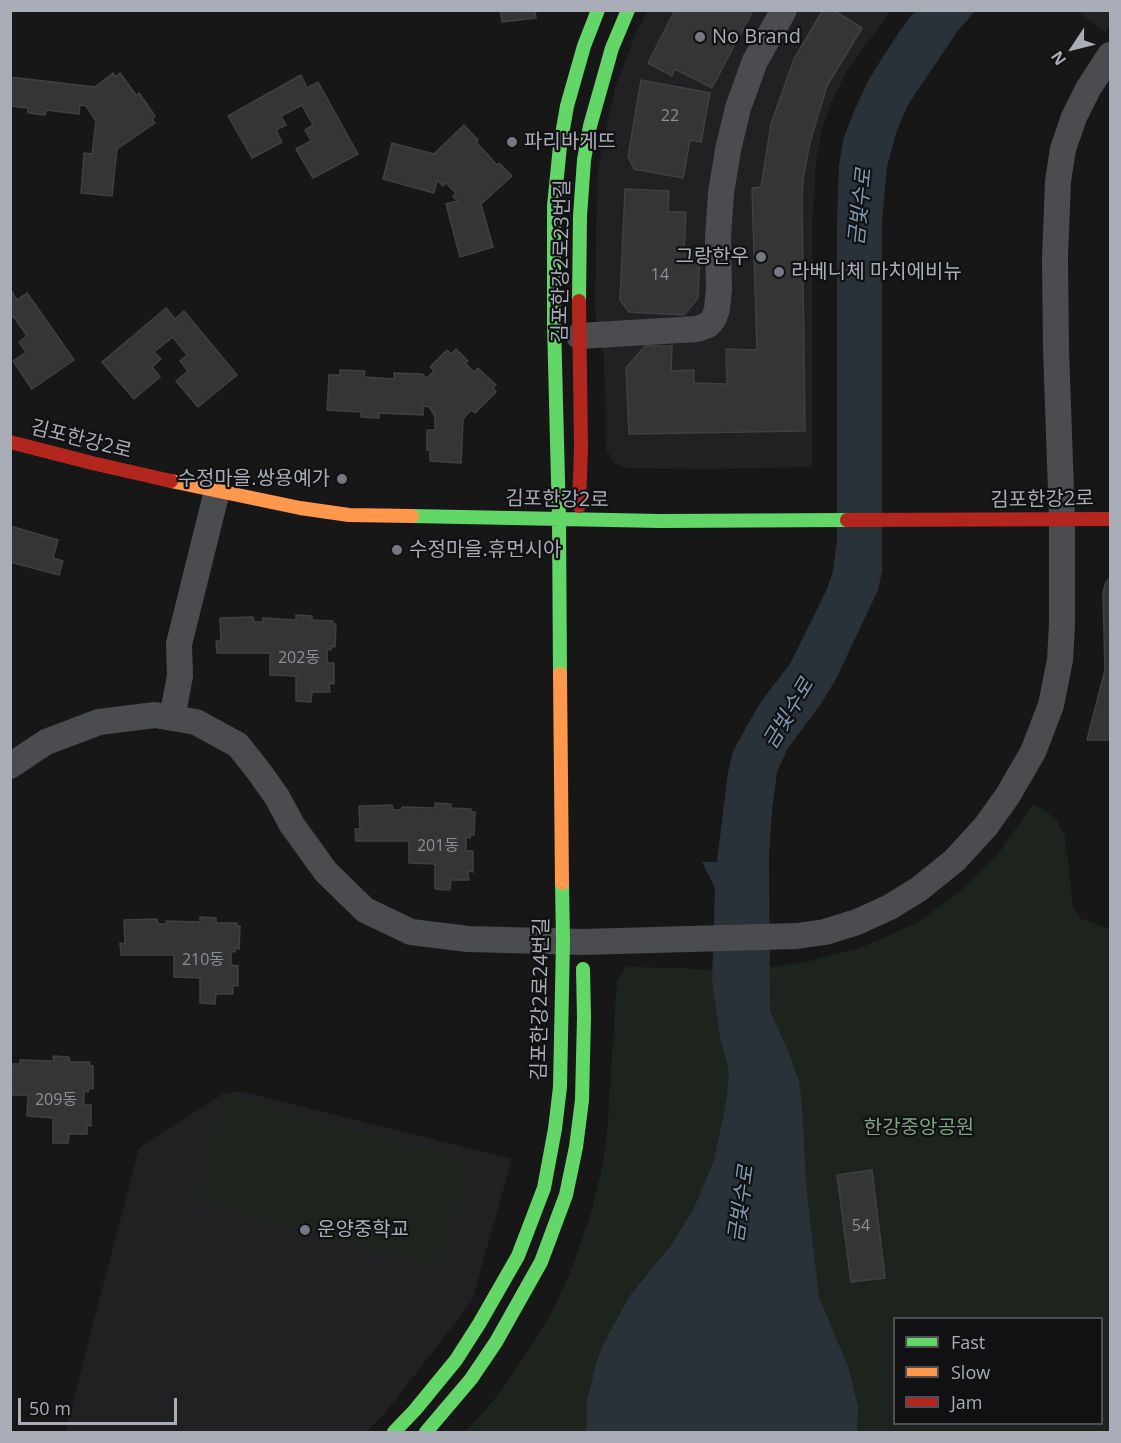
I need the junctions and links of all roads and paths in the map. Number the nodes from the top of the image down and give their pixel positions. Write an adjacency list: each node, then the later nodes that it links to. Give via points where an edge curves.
1 (598, 10): 8 (street, 김포한강2로23번길, via 567,106 554,206)
2 (628, 10): 5 (street, 김포한강2로23번길, via 612,48 584,160)
3 (784, 10): 5 (street, via 754,61 728,150 721,193 719,289 714,318 697,329)
4 (1110, 55): 9 (street, via 1074,117 1058,181 1056,350)
5 (579, 336): 11 (street, 김포한강2로23번길)
6 (10, 442): 7 (street, 김포한강2로)
7 (217, 491): 8 (street, 김포한강2로, via 350,515); 12 (street, via 179,644 180,676)
8 (559, 519): 11 (street, 김포한강2로); 14 (street, 김포한강2로24번길)
9 (1062, 519): 10 (street, 김포한강2로); 11 (street, 김포한강2로, via 660,521); 14 (street, via 1060,660 1051,705 1034,752 1008,795 955,860 890,907 825,932 654,940)
10 (1110, 519)
11 (578, 526)
12 (172, 718): 13 (street, via 155,715 99,722 46,742); 14 (street, via 196,722 238,745 326,872 365,910 411,932 468,939)
13 (10, 765)
14 (576, 938): 15 (street, 김포한강2로24번길, via 555,1129 544,1188 518,1256 479,1324 456,1360); 16 (street, 김포한강2로24번길, via 584,1017 582,1100 566,1195 541,1262 516,1309 471,1379)
15 (394, 1432)
16 (426, 1432)

